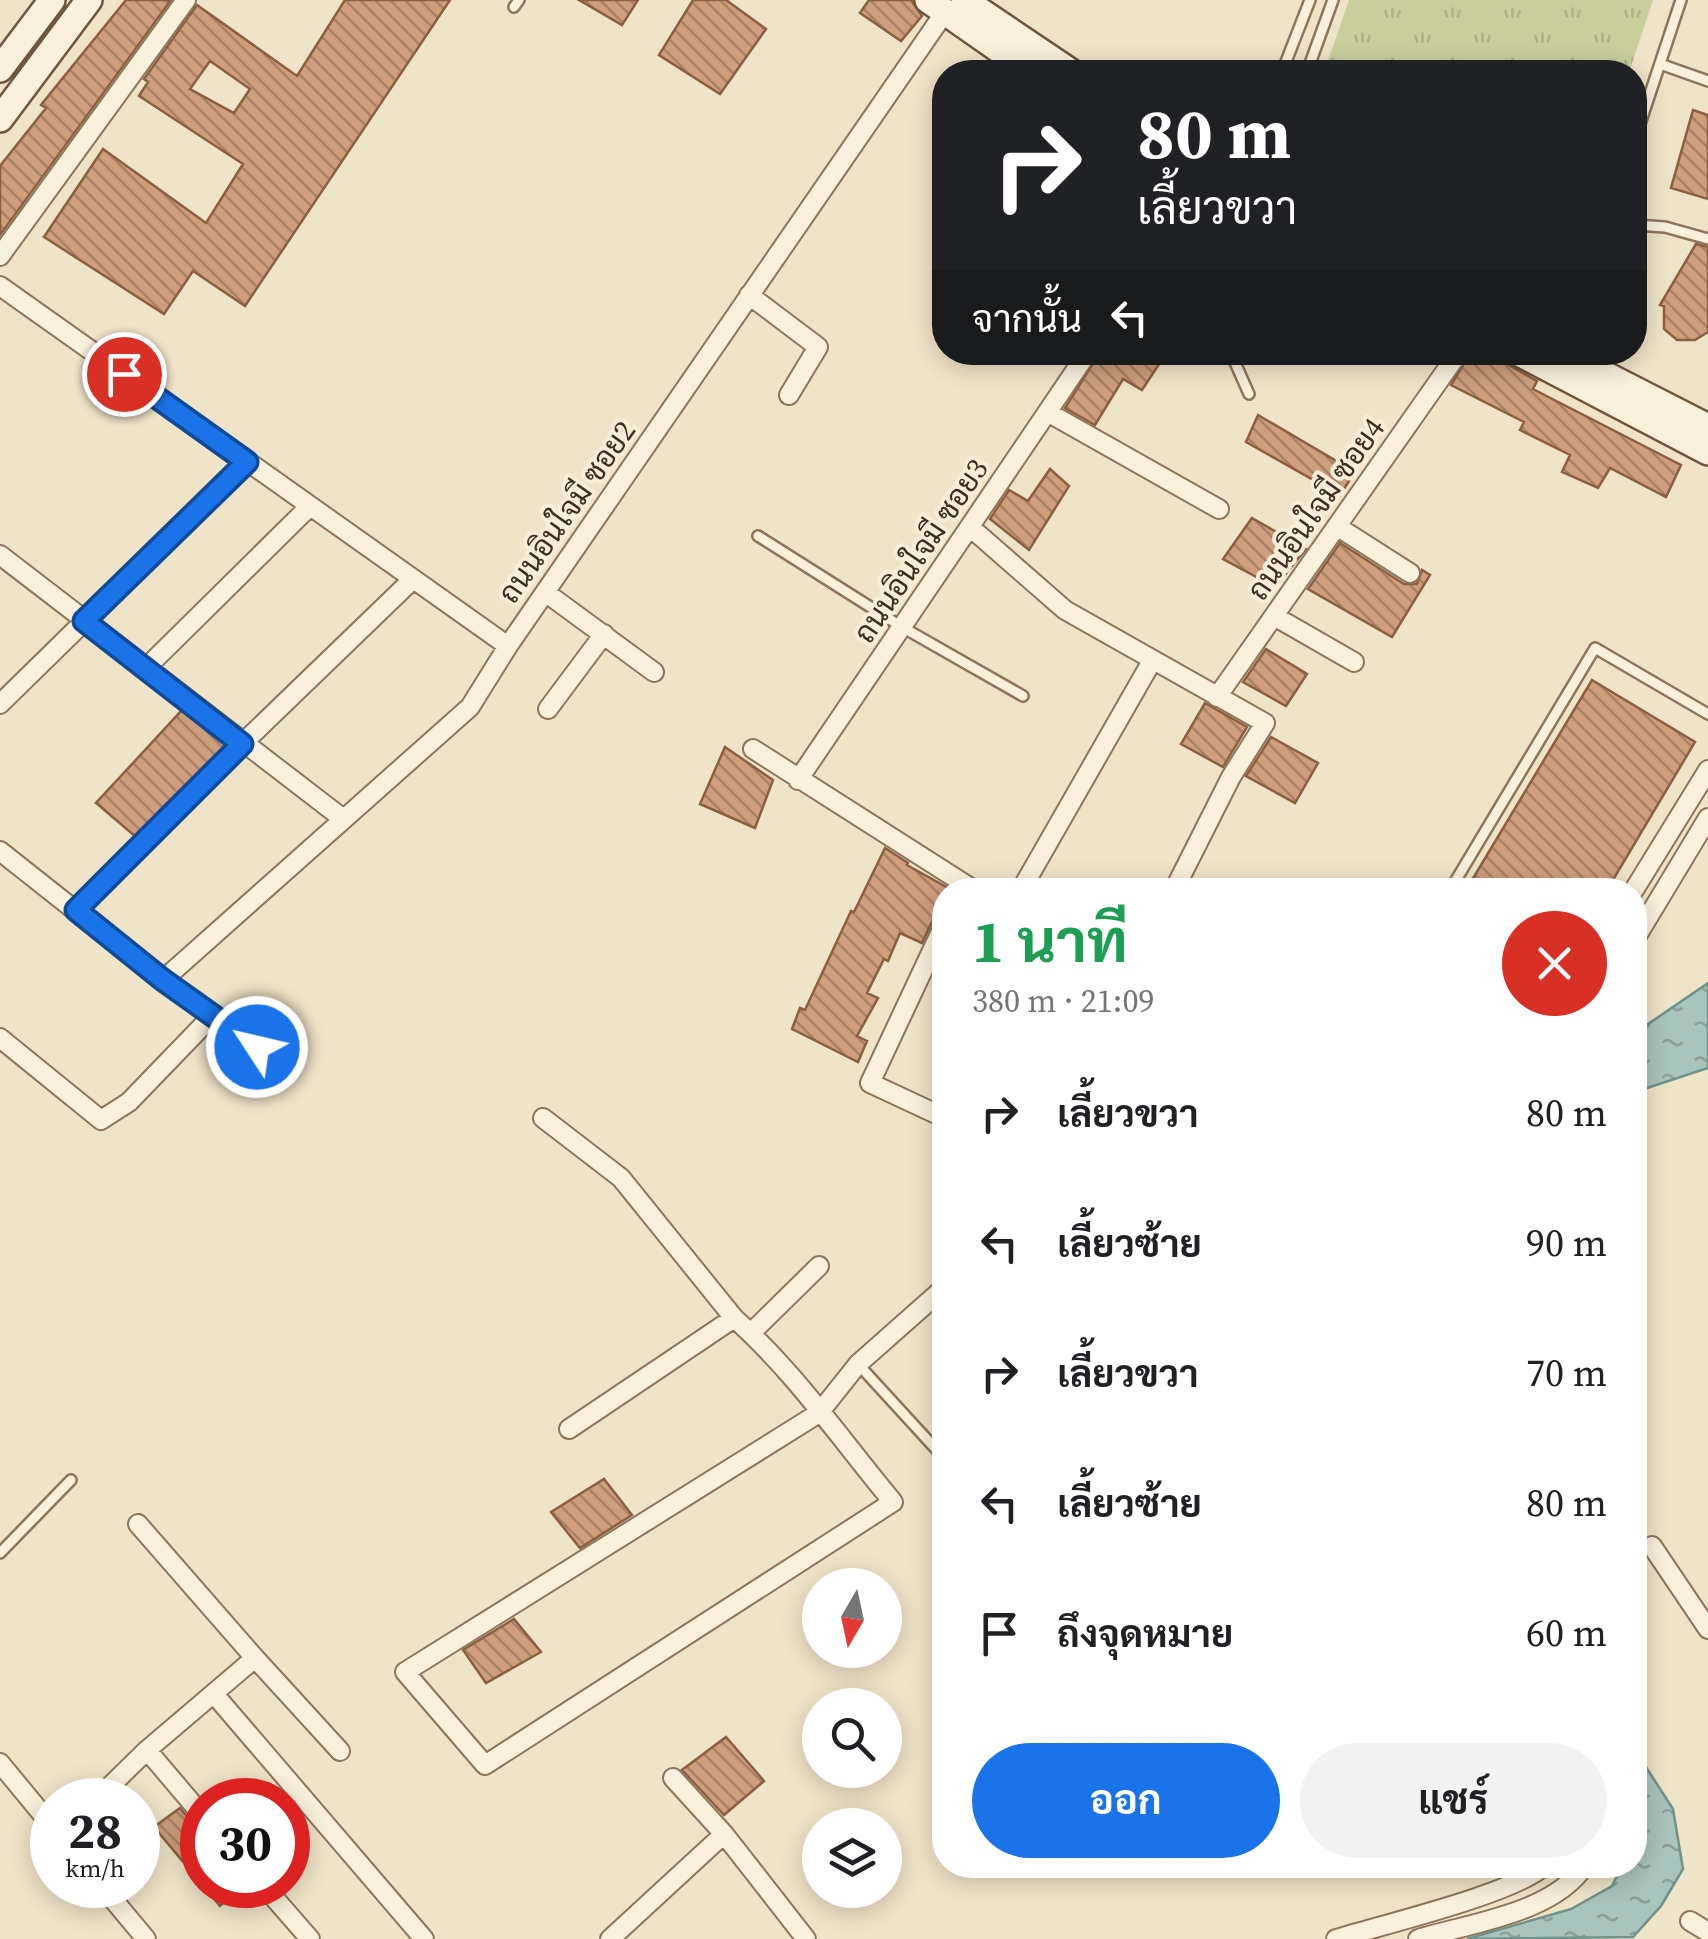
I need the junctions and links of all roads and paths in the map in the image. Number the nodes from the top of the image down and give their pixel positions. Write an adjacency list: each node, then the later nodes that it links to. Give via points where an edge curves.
1 (52, 0): 13 (main road)
2 (89, 0): 16 (main road)
3 (186, 0): 19 (street)
4 (1310, 0): 10 (lane)
5 (1333, 0): 11 (lane)
6 (1681, 0): 12 (lane)
7 (947, 3): 8 (main road); 9 (main road); 21 (street, ถนนอินใจมี ซอย2)
8 (1016, 60)
9 (1049, 60)
10 (1287, 60)
11 (1311, 60)
12 (1660, 64): 14 (lane); 15 (lane)
13 (0, 69)
14 (1708, 81)
15 (1647, 103)
16 (0, 119)
17 (1647, 226): 18 (lane)
18 (1708, 240)
19 (0, 256)
20 (0, 286): 32 (street)
21 (749, 296): 28 (street, via 818,347); 41 (street, ถนนอินใจมี ซอย2)
22 (1080, 365): 29 (street, ถนนอินใจมี ซอย3)
23 (1236, 365): 27 (lane)
24 (1450, 365): 36 (street, ถนนอินใจมี ซอย4)
25 (1542, 365): 31 (main road)
26 (1587, 365): 30 (main road)
27 (1249, 394)
28 (789, 395)
29 (1050, 412): 34 (street); 35 (street, ถนนอินใจมี ซอย3)
30 (1708, 427)
31 (1708, 452)
32 (247, 462): 33 (street); 43 (street)
33 (310, 506): 40 (street); 49 (street)
34 (1219, 509)
35 (970, 527): 44 (street, ถนนอินใจมี ซอย3); 47 (street, via 1066,610)
36 (1338, 528): 39 (street); 42 (street, ถนนอินใจมี ซอย4)
37 (758, 536): 44 (lane)
38 (0, 555): 43 (street)
39 (1410, 573)
40 (412, 580): 46 (street); 56 (street)
41 (545, 592): 45 (street); 46 (street, ถนนอินใจมี ซอย2)
42 (1274, 616): 48 (street); 52 (street, ถนนอินใจมี ซอย4)
43 (84, 621): 49 (street); 53 (street)
44 (902, 627): 51 (lane); 59 (street, ถนนอินใจมี ซอย3)
45 (604, 634): 50 (street); 54 (street)
46 (508, 646): 60 (street, ถนนอินใจมี ซอย2, via 470,707)
47 (1152, 662): 52 (street); 64 (street)
48 (1354, 662)
49 (145, 668): 56 (street)
50 (654, 672)
51 (1024, 696)
52 (1217, 697): 65 (street, via 1265,723)
53 (0, 704)
54 (548, 709)
55 (1708, 714): 66 (lane, via 1595,648)
56 (242, 744): 60 (street); 68 (lane)
57 (752, 749): 59 (street)
58 (1708, 770): 67 (street)
59 (798, 780): 63 (street)
60 (342, 818): 71 (street, ถนนอินใจมี ซอย2)
61 (1708, 818): 69 (street)
62 (0, 851): 68 (street)
63 (950, 878)
64 (1027, 878)
65 (1180, 878)
66 (1457, 878)
67 (1641, 878)
68 (76, 910): 71 (street)
69 (1647, 919)
70 (932, 950): 75 (street, via 870,1084)
71 (163, 980): 72 (street)
72 (212, 1016): 73 (street, via 129,1102 102,1120); 74 (street)
73 (0, 1038)
74 (257, 1047)
75 (932, 1112)
76 (543, 1118): 79 (street, via 620,1178)
77 (819, 1266): 80 (street)
78 (932, 1299): 81 (street)
79 (734, 1318): 80 (street); 83 (street)
80 (751, 1333): 82 (street)
81 (858, 1364): 82 (street); 84 (lane)
82 (819, 1413): 82 (street, via 893,1502 485,1765 405,1672)
83 (570, 1429)
84 (932, 1445)
85 (71, 1480): 88 (lane)
86 (138, 1524): 92 (street)
87 (1652, 1546): 90 (street)
88 (0, 1553)
89 (1708, 1591): 90 (street)
90 (1690, 1602): 91 (street)
91 (1708, 1630)
92 (255, 1658): 93 (street); 95 (street)
93 (214, 1694): 94 (street); 111 (street)
94 (147, 1750): 97 (street); 99 (street)
95 (340, 1751)
96 (0, 1763): 100 (street)
97 (118, 1778)
98 (674, 1778): 101 (street)
99 (180, 1789)
100 (30, 1799)
101 (724, 1834): 108 (street); 112 (street)
102 (1525, 1878): 113 (street)
103 (1576, 1878): 114 (street, via 1546,1901)
104 (121, 1908): 109 (street)
105 (283, 1908): 110 (street)
106 (1690, 1921): 107 (street)
107 (1708, 1932)
108 (618, 1936)
109 (146, 1939)
110 (310, 1939)
111 (424, 1939)
112 (806, 1939)
113 (1336, 1939)
114 (1418, 1939)

